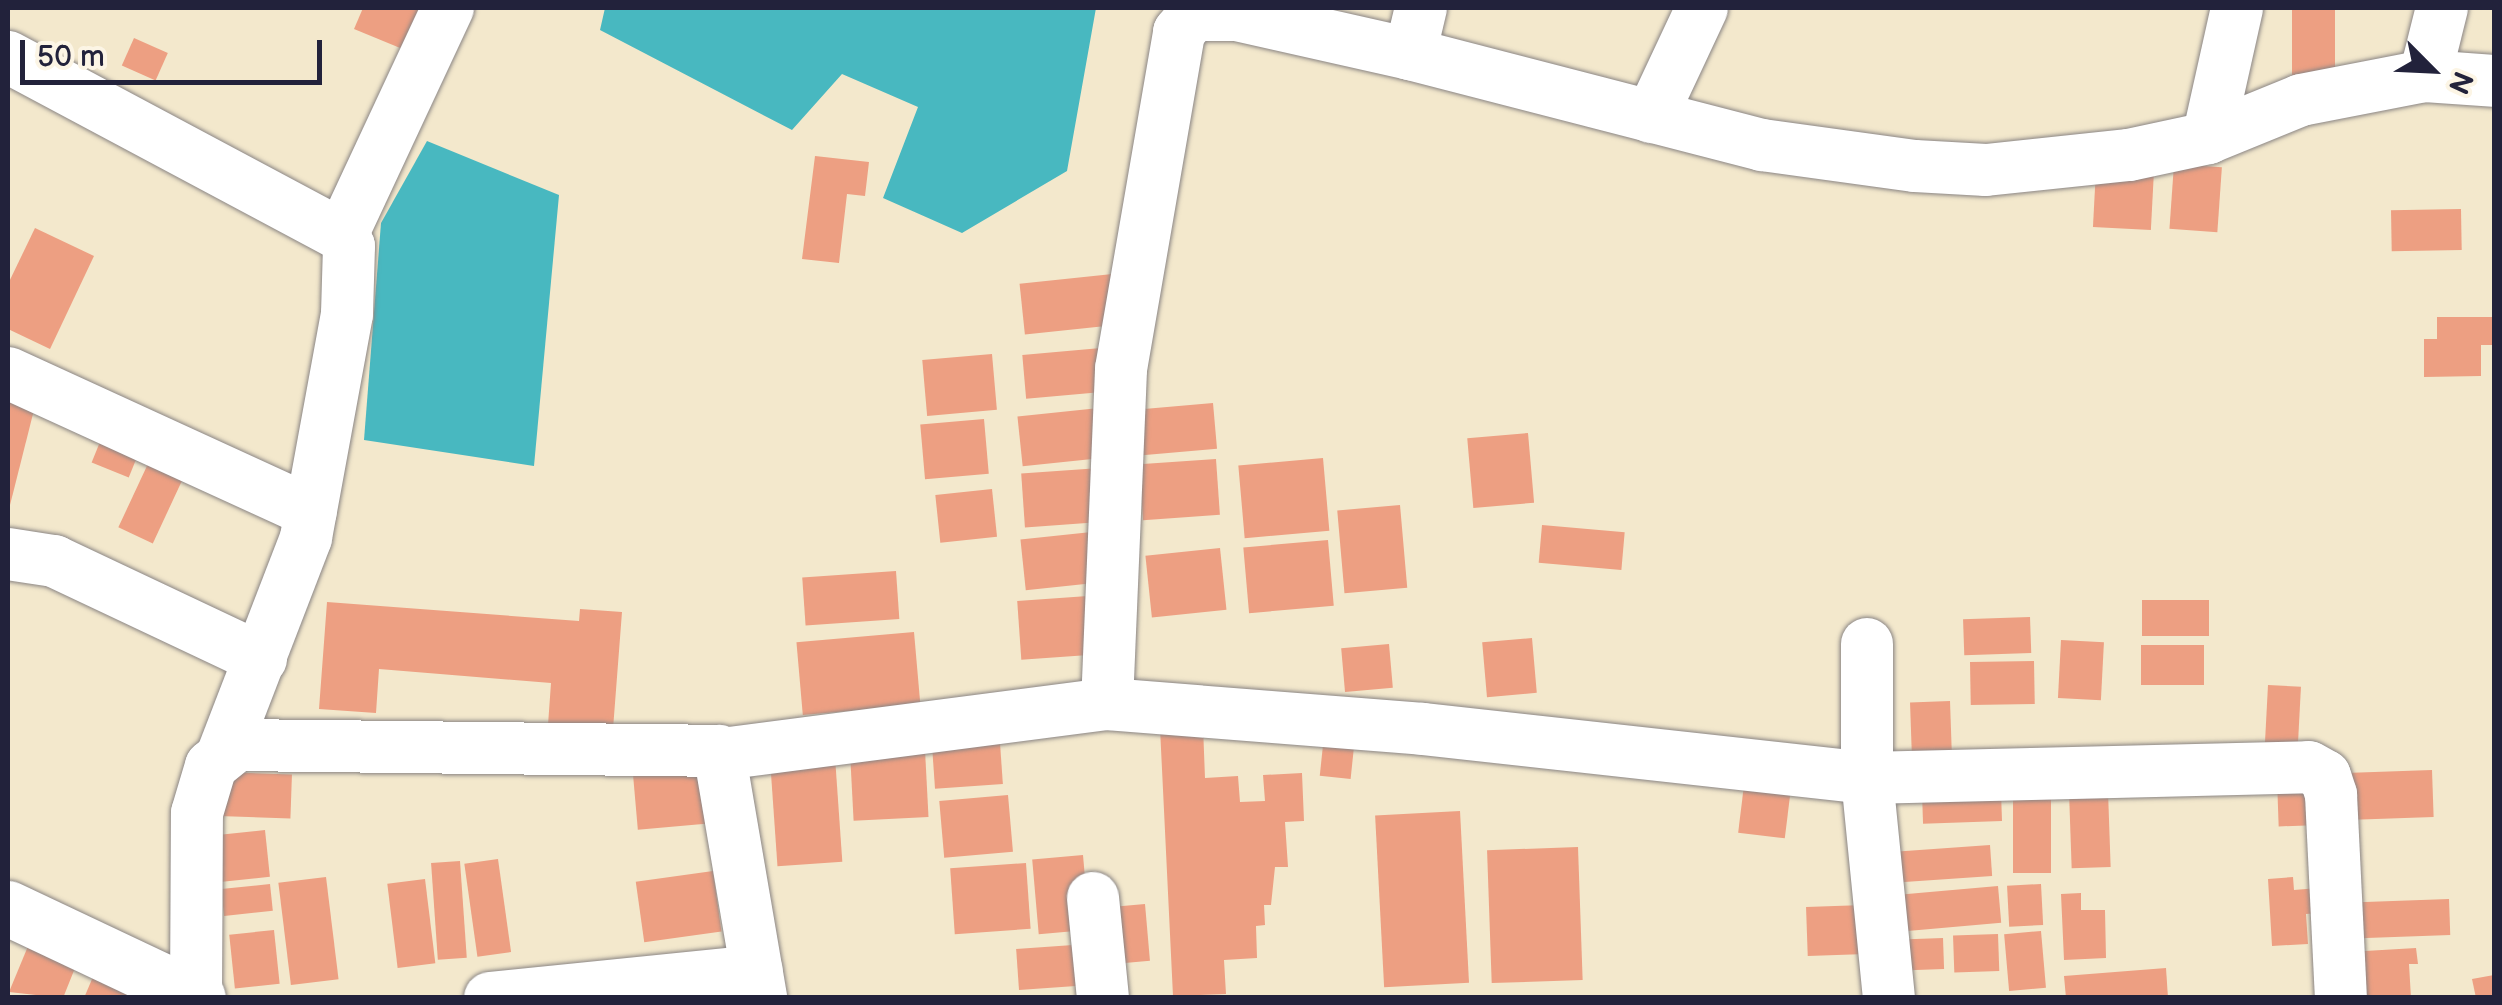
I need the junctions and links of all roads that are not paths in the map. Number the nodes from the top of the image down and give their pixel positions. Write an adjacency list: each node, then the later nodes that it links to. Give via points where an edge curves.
1 (448, 8): 12 (street)
2 (1702, 8): 10 (street)
3 (2237, 8): 11 (street)
4 (2442, 8): 8 (street)
5 (1238, 11): 6 (street); 18 (street, via 1187,19 1176,47 1116,410)
6 (1416, 31): 10 (street)
7 (8, 57): 12 (street)
8 (2425, 76): 9 (street); 11 (street, via 2301,100)
9 (2494, 81)
10 (1650, 118): 11 (street, via 1848,162 1986,170 2094,160)
11 (2208, 138)
12 (342, 236): 14 (street, via 352,260 348,314)
13 (8, 373): 14 (street)
14 (311, 512): 17 (street)
15 (8, 554): 17 (street, via 54,560)
16 (1868, 644): 21 (street)
17 (261, 659): 19 (street)
18 (1108, 704): 20 (street); 21 (street, via 1423,729)
19 (224, 750): 20 (street, via 646,747); 25 (street, via 211,766 197,814)
20 (722, 754): 24 (street)
21 (1867, 778): 28 (street); 29 (street, via 2318,770 2331,795)
22 (1094, 898): 27 (street)
23 (8, 908): 25 (main road)
24 (759, 984): 26 (street)
25 (197, 996)
26 (490, 998)
27 (1103, 998)
28 (1890, 998)
29 (2341, 998)

